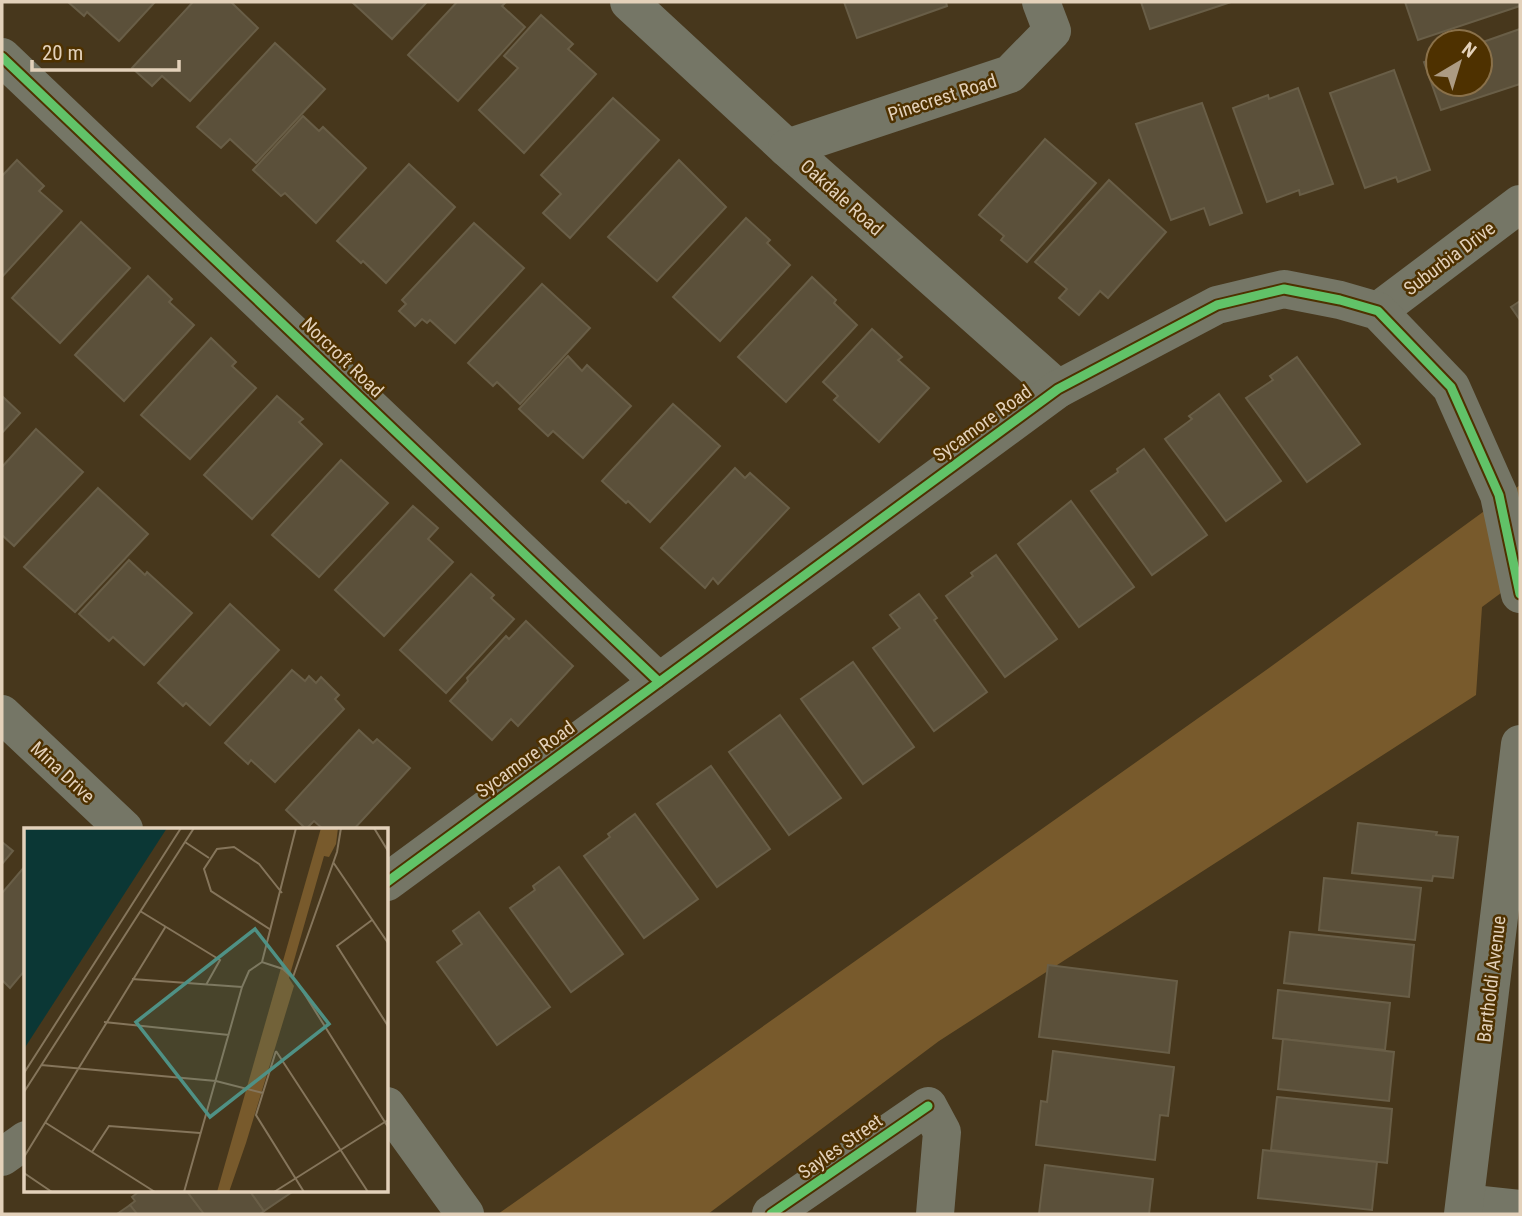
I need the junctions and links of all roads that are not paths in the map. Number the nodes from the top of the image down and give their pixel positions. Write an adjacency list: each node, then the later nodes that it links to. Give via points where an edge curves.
1 (629, 2): 4 (street, Oakdale Road)
2 (1041, 2): 4 (street, Pinecrest Road, via 1052,31 1010,74)
3 (2, 57): 9 (street, Norcroft Road)
4 (787, 148): 7 (street, Oakdale Road)
5 (1520, 204): 6 (street, Suburbia Drive)
6 (1378, 311): 7 (street, Sycamore Road, via 1284,289 1217,305); 8 (street, via 1451,387 1499,495)
7 (1058, 389): 9 (street, Sycamore Road)
8 (1520, 594)
9 (659, 682): 13 (street, Sycamore Road)
10 (2, 714): 12 (street, Mina Drive)
11 (1520, 744): 18 (street, Bartholdi Avenue)
12 (123, 828)
13 (388, 881)
14 (388, 1107): 19 (street)
15 (24, 1141): 16 (street)
16 (2, 1157)
17 (1520, 1204): 18 (lane)
18 (1464, 1206)
19 (465, 1214)
20 (771, 1214): 21 (street, Sayles Street, via 928,1106 943,1132)
21 (935, 1214)

